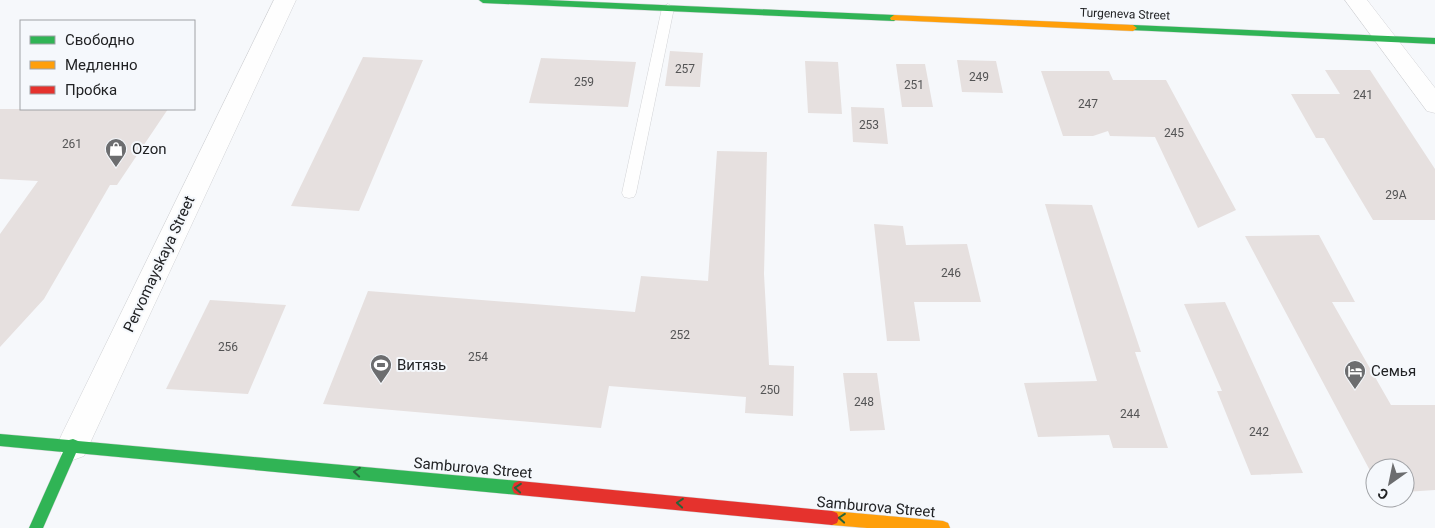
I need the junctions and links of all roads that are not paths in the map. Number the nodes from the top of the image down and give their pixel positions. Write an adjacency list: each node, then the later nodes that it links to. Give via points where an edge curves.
1 (285, 0): 10 (street, Pervomayskaya Street)
2 (484, 0): 4 (street, Turgeneva Street)
3 (1356, 0): 5 (street)
4 (668, 8): 5 (street, Turgeneva Street); 8 (lane)
5 (1385, 39): 6 (street, Turgeneva Street); 7 (street)
6 (1435, 41)
7 (1435, 105)
8 (629, 193)
9 (0, 440): 10 (street, Samburova Street)
10 (73, 445): 11 (street, Pervomayskaya Street); 12 (street, Samburova Street, one-way to 10)
11 (36, 528)
12 (943, 528)

